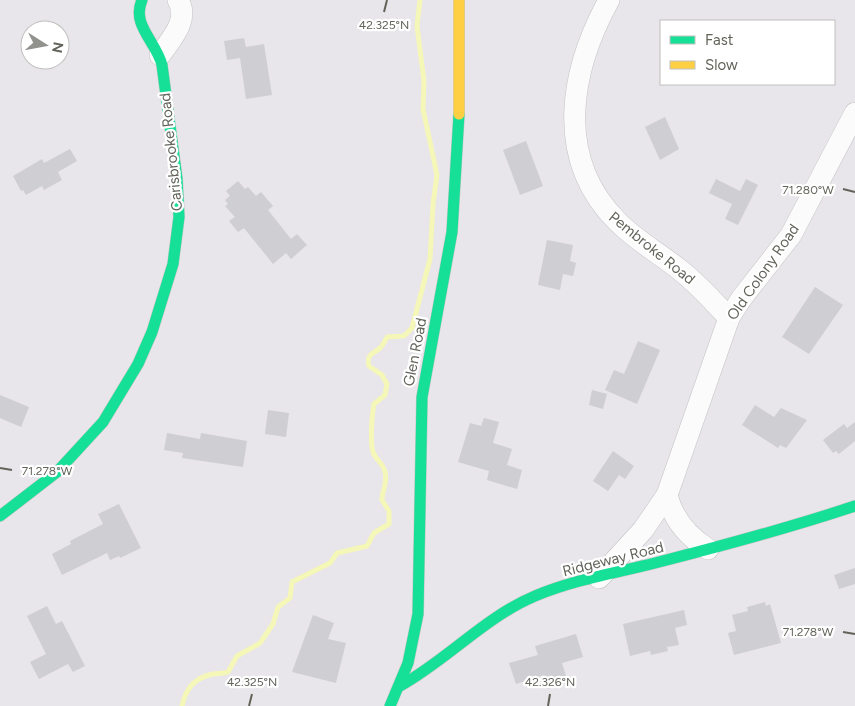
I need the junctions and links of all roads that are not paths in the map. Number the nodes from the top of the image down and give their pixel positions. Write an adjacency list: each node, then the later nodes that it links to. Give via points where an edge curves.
1 (142, 0): 5 (street, Carisbrooke Road, via 137,10 138,20)
2 (178, 0): 5 (street, via 183,11 182,20)
3 (459, 0): 13 (street, Glen Road, via 454,214 443,291 424,374 418,614 412,650)
4 (609, 0): 7 (street, Pembroke Road, via 586,48 575,95 574,129 588,182 618,222 697,284)
5 (160, 55): 10 (street, Carisbrooke Road, via 179,206 175,252 157,320 130,383 102,425 50,478)
6 (855, 113): 7 (street, Old Colony Road, via 791,235)
7 (729, 318): 8 (street, Old Colony Road)
8 (667, 495): 11 (street, via 682,527); 12 (street, Old Colony Road, via 639,535)
9 (855, 506): 11 (street, Ridgeway Road)
10 (0, 516)
11 (708, 549): 12 (street, Ridgeway Road)
12 (598, 578): 13 (street, Ridgeway Road, via 558,588 509,608 431,668)
13 (400, 686): 14 (street, Glen Road)
14 (390, 706)

